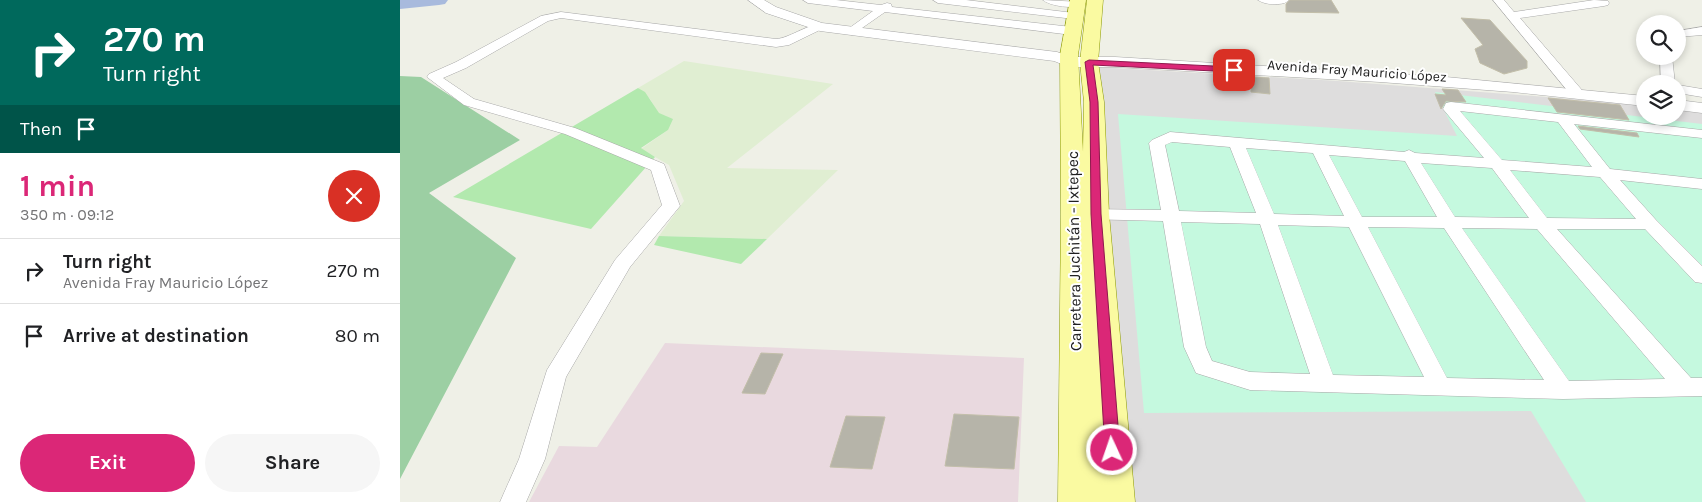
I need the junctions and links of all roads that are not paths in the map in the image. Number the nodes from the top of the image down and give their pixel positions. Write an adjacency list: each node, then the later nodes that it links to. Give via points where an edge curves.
1 (755, 0): 12 (street, Avenida Fray Mauricio López, via 778,13)
2 (808, 0): 10 (street)
3 (895, 0): 10 (street)
4 (938, 0): 16 (street)
5 (1048, 0): 16 (street)
6 (1263, 0): 9 (street)
7 (1498, 0): 11 (street)
8 (1599, 0): 11 (street, via 1604,3)
9 (1283, 1)
10 (883, 9): 13 (street); 16 (street)
11 (1513, 16): 17 (street)
12 (820, 27): 13 (street, Avenida Fray Mauricio López); 46 (street, via 776,43 561,15 545,18 434,77 469,102 570,131 658,168 672,206 622,264 555,376 532,459)
13 (852, 31): 16 (street, Avenida Fray Mauricio López)
14 (1702, 31): 15 (street)
15 (1686, 33)
16 (1077, 34): 17 (street, Avenida Fray Mauricio López, via 1135,64); 34 (main road, Carretera Juchitán - Ixtepec, via 1094,102)
17 (1573, 89): 20 (street, Avenida Fray Mauricio López); 22 (street, Avenida Fray Mauricio López)
18 (1686, 90): 19 (street)
19 (1702, 92)
20 (1636, 93)
21 (1686, 99): 23 (street)
22 (1636, 100)
23 (1702, 101)
24 (1686, 106): 25 (street)
25 (1702, 108)
26 (1562, 118): 27 (street); 31 (street, via 1451,106); 32 (street)
27 (1702, 134)
28 (1236, 142): 29 (street); 35 (street, via 1170,137 1157,143); 36 (street)
29 (1318, 148): 30 (street); 37 (street)
30 (1409, 155): 31 (street); 38 (street)
31 (1496, 163): 32 (street); 39 (street)
32 (1606, 173): 33 (street); 40 (street)
33 (1702, 184)
34 (1085, 214): 35 (street); 47 (main road, Carretera Juchitán - Ixtepec); 48 (main road, Carretera Juchitán - Ixtepec)
35 (1171, 216): 36 (street); 42 (street, via 1195,347 1204,367 1250,381)
36 (1266, 218): 37 (street); 42 (street)
37 (1356, 222): 38 (street); 43 (street)
38 (1449, 222): 39 (street); 45 (street)
39 (1542, 223): 40 (street); 44 (street)
40 (1650, 224): 41 (street)
41 (1702, 278)
42 (1325, 383): 43 (street)
43 (1440, 387): 45 (street)
44 (1693, 387): 45 (street)
45 (1563, 390)
46 (513, 502)
47 (1078, 502)
48 (1115, 502)

